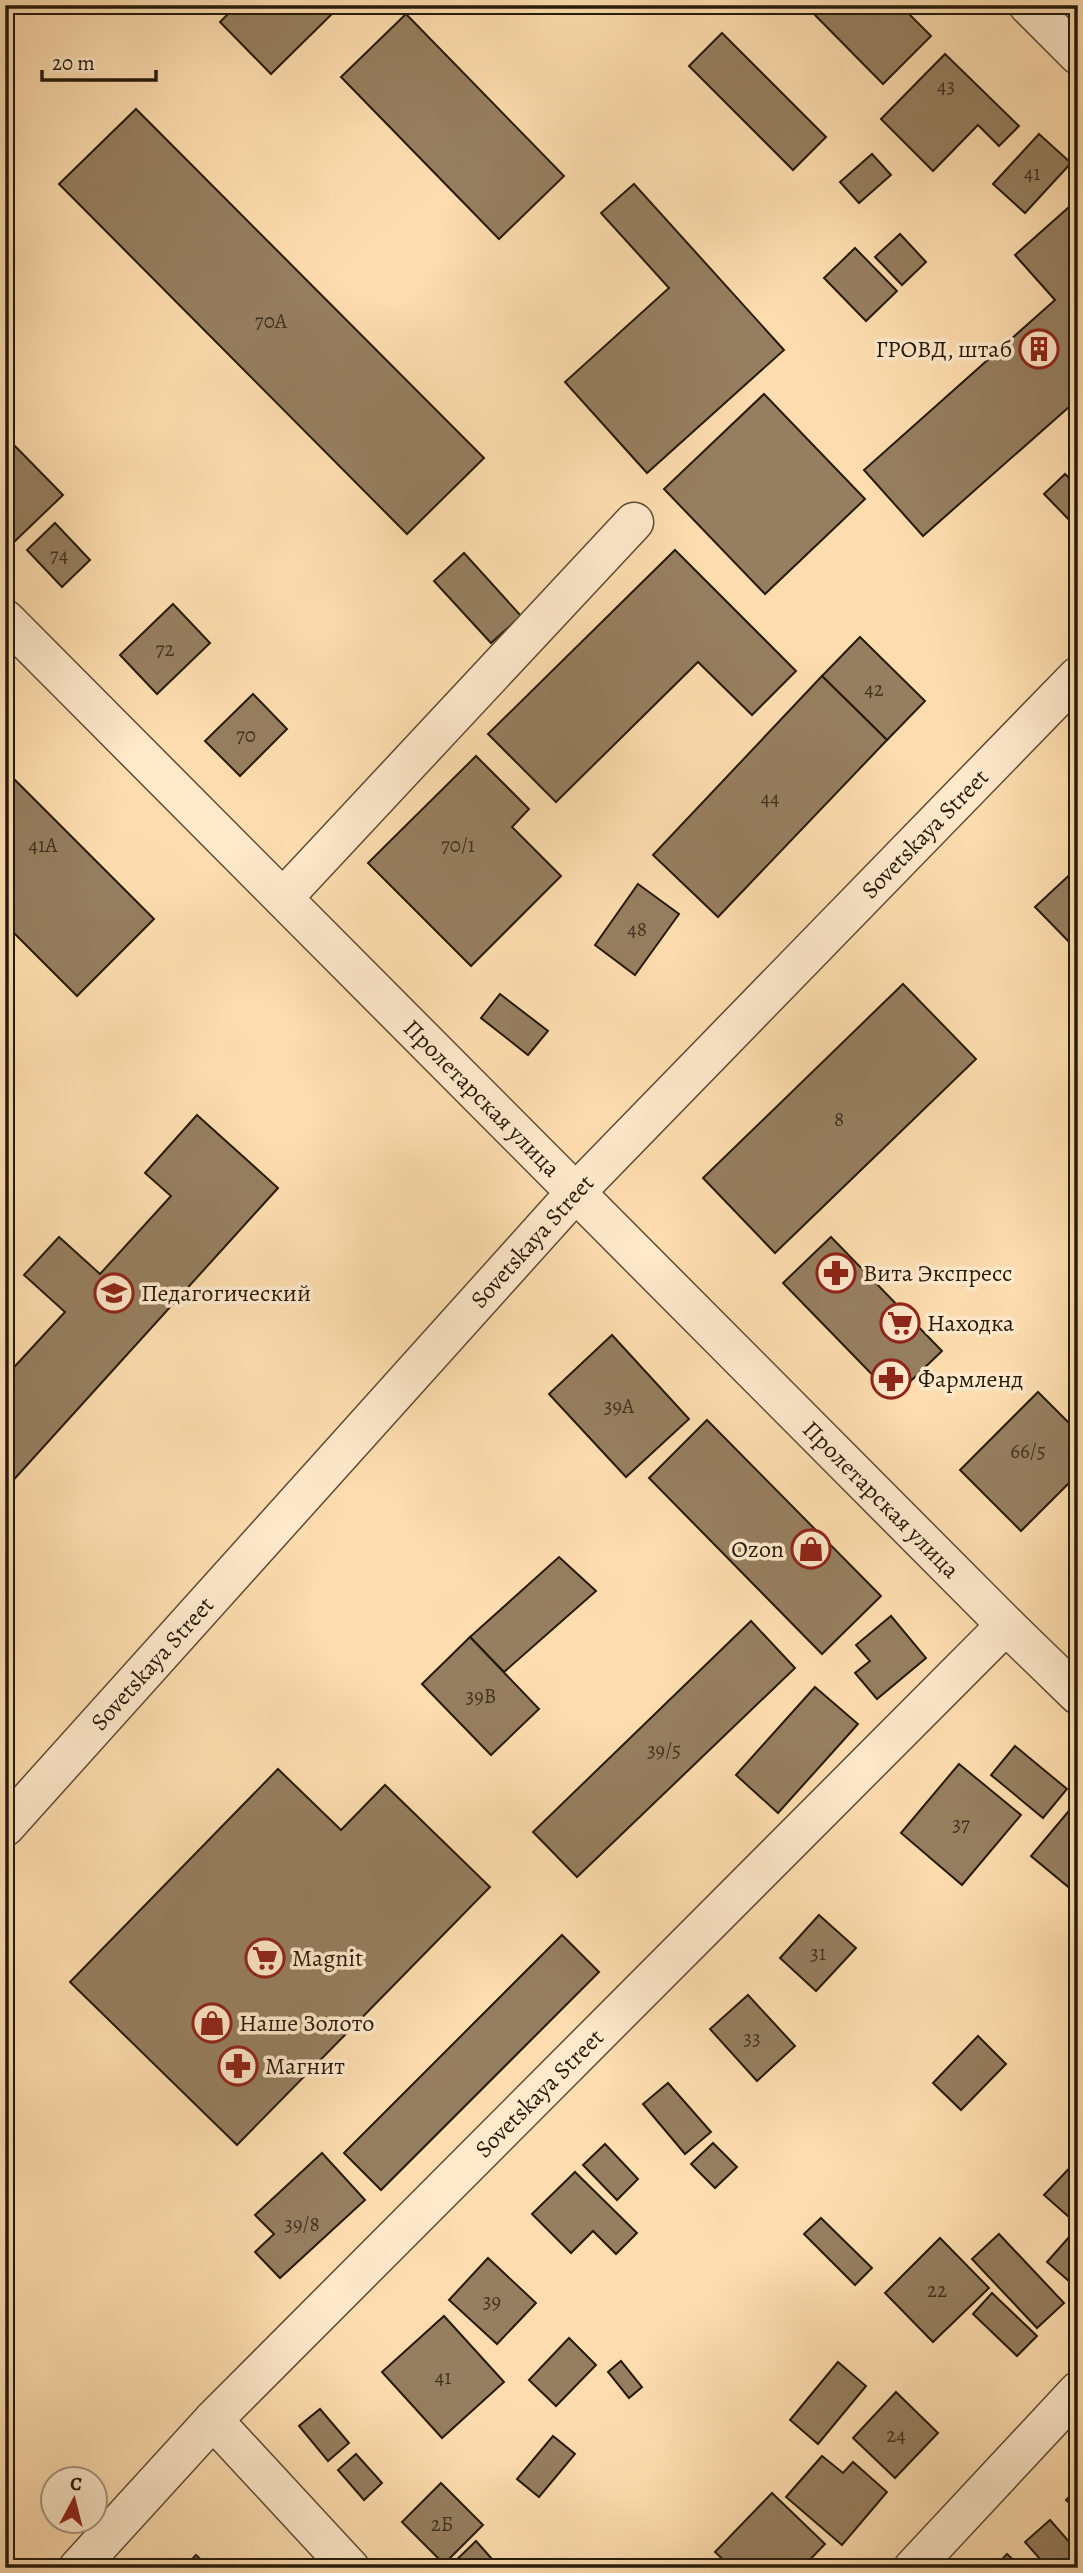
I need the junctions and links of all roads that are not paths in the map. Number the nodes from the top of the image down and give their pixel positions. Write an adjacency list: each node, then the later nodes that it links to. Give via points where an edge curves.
1 (1028, 5): 2 (street)
2 (1078, 55)
3 (634, 522): 6 (street)
4 (5, 619): 6 (street, Пролетарская улица)
5 (1078, 676): 7 (street, Sovetskaya Street)
6 (283, 898): 7 (street, Пролетарская улица)
7 (576, 1192): 8 (street, Пролетарская улица); 10 (street, Sovetskaya Street)
8 (1006, 1625): 9 (street, Пролетарская улица); 12 (street, Sovetskaya Street)
9 (1078, 1695)
10 (5, 1827)
11 (1078, 2391): 15 (street)
12 (214, 2420): 13 (street, Sovetskaya Street); 14 (street)
13 (78, 2568)
14 (350, 2568)
15 (914, 2568)

